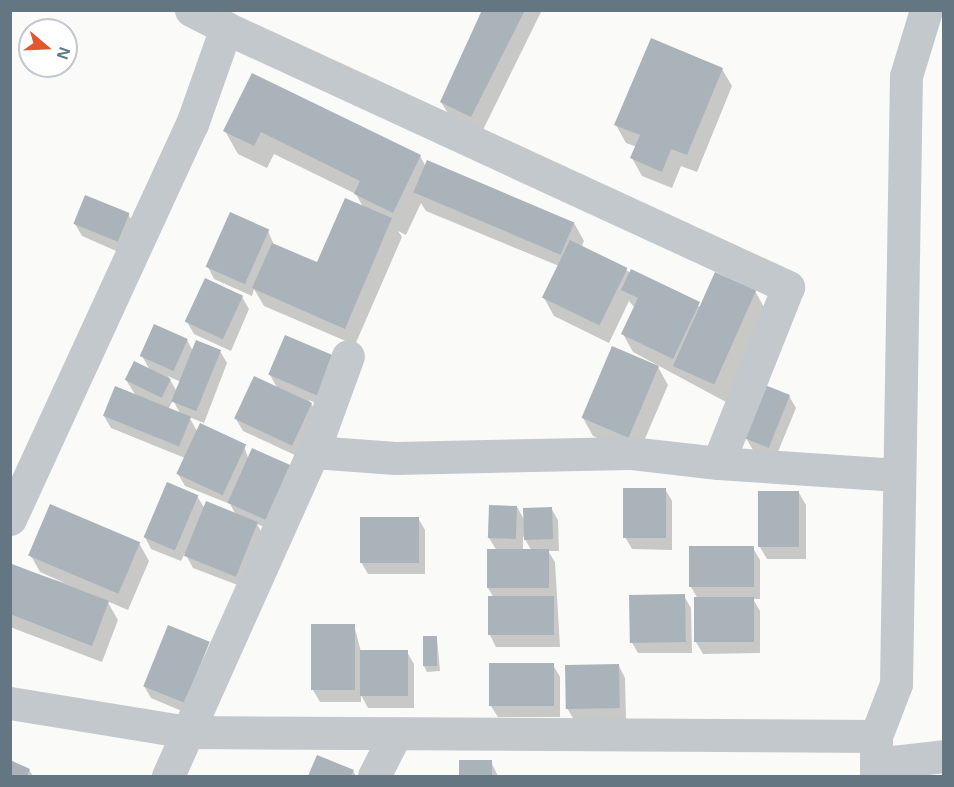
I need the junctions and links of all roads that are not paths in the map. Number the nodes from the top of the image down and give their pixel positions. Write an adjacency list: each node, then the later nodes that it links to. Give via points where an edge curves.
1 (191, 10): 3 (street)
2 (926, 10): 7 (street, via 906,76)
3 (226, 28): 6 (street, via 788,288); 8 (street, via 192,124)
4 (348, 356): 5 (street)
5 (313, 452): 6 (street, via 395,458 630,453); 10 (street)
6 (718, 463): 7 (street)
7 (898, 475): 13 (street, via 896,684)
8 (10, 519)
9 (10, 703): 10 (street)
10 (188, 732): 11 (street); 14 (street)
11 (395, 735): 13 (street); 15 (street)
12 (944, 756): 13 (street)
13 (876, 759)
14 (168, 777)
15 (374, 777)

